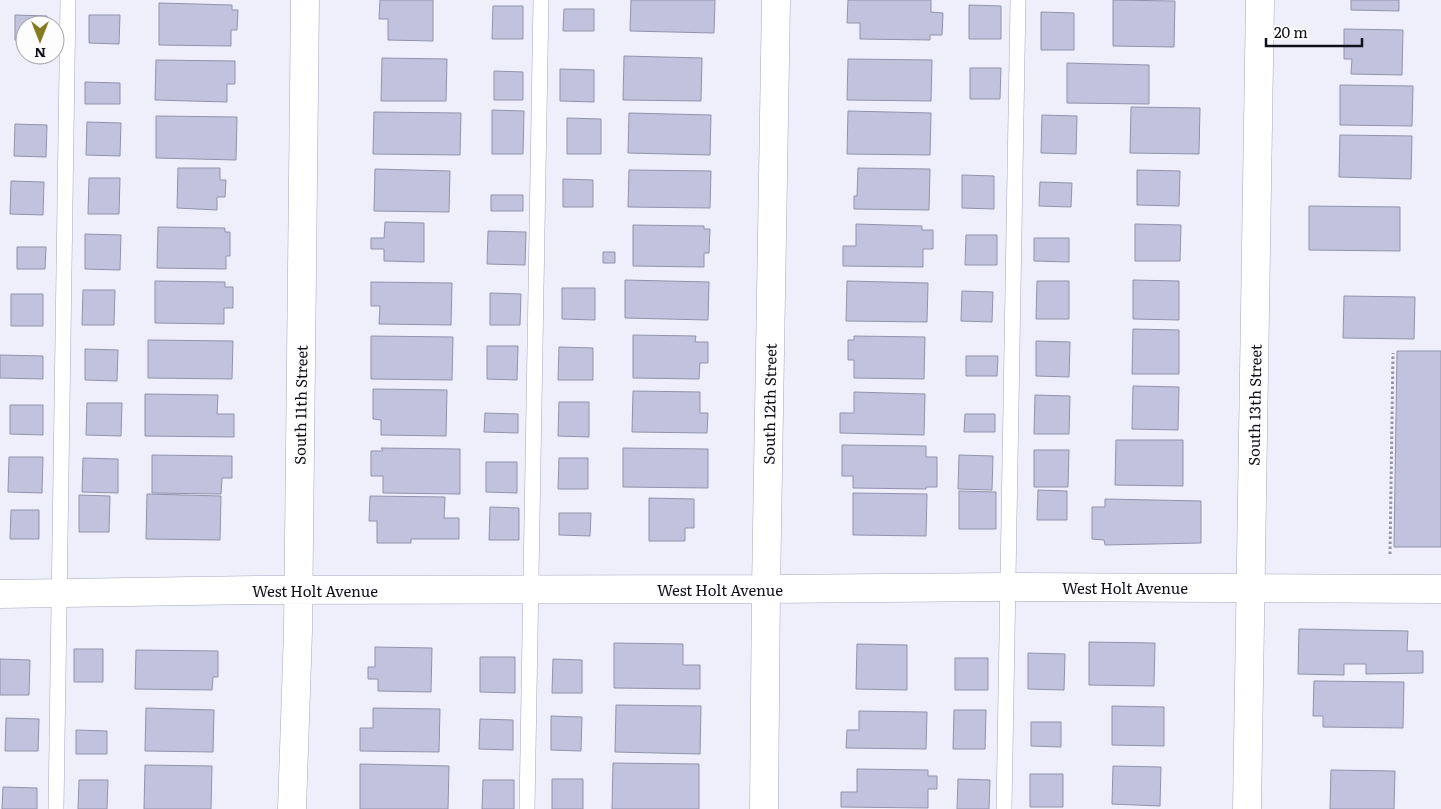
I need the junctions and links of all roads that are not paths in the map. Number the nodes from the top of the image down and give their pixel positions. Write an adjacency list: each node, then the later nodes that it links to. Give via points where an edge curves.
1 (68, 0): 14 (lane)
2 (305, 0): 12 (street, South 11th Street)
3 (541, 0): 9 (lane)
4 (776, 0): 10 (street, South 12th Street)
5 (1018, 0): 7 (lane)
6 (1260, 0): 8 (street, South 13th Street)
7 (1007, 587): 8 (street, West Holt Avenue); 10 (street, West Holt Avenue); 19 (lane)
8 (1251, 588): 11 (street, West Holt Avenue); 20 (street, South 13th Street)
9 (530, 589): 10 (street, West Holt Avenue); 12 (street, West Holt Avenue); 17 (lane)
10 (766, 589): 18 (street, South 12th Street)
11 (1441, 589)
12 (298, 590): 14 (street, West Holt Avenue); 16 (street, South 11th Street)
13 (0, 594): 14 (street, West Holt Avenue)
14 (60, 594): 15 (lane)
15 (56, 809)
16 (292, 809)
17 (527, 809)
18 (764, 809)
19 (1004, 809)
20 (1248, 809)

